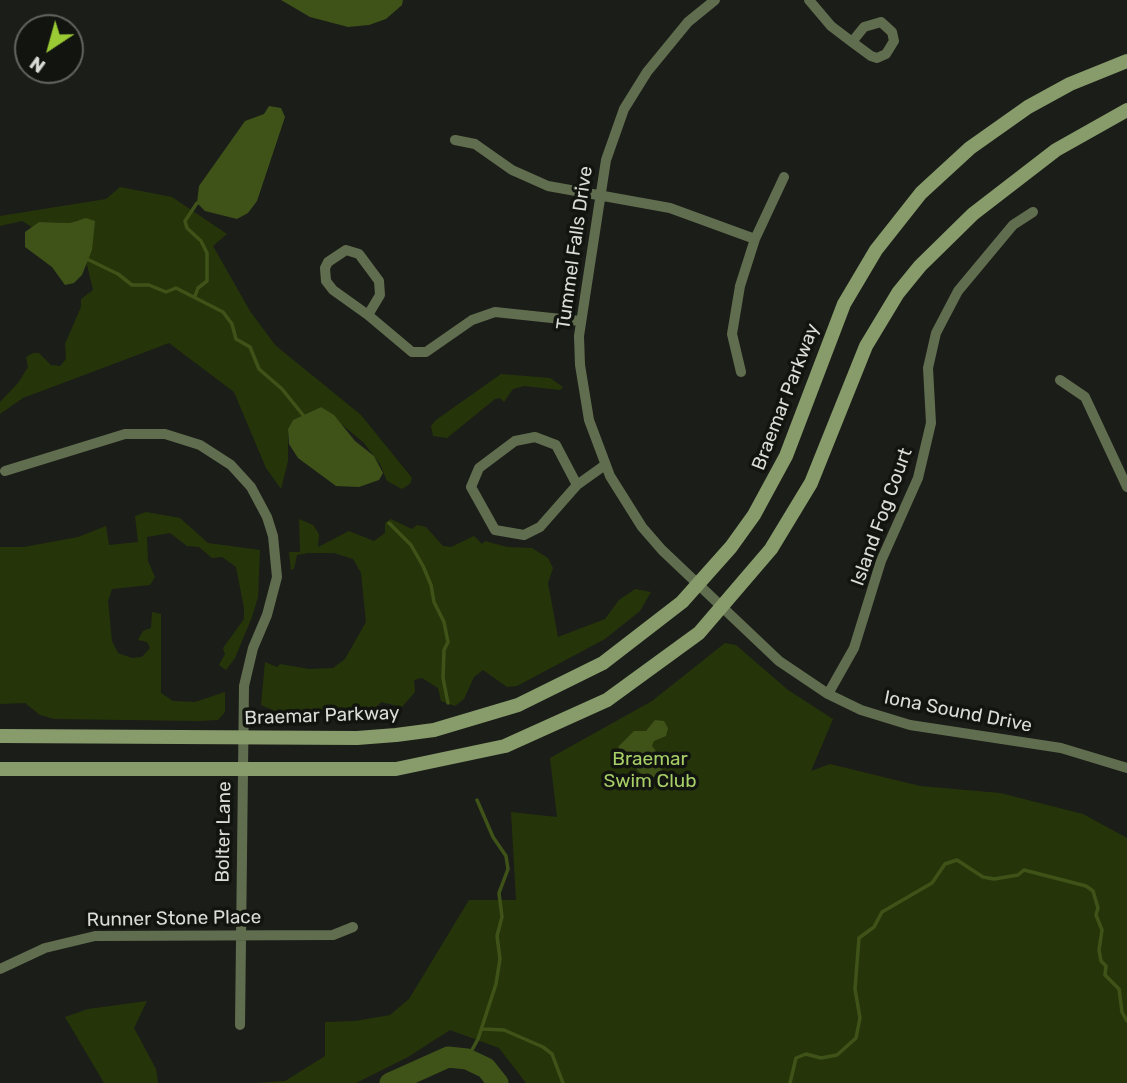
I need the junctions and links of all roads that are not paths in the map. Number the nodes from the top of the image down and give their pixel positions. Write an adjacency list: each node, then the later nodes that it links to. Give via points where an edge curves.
1 (715, 0): 8 (street, Tummel Falls Drive, via 667,46 631,97 614,134)
2 (809, 0): 3 (street)
3 (852, 42)
4 (1127, 61): 19 (street, Braemar Parkway, via 1070,85 997,127 933,180 900,218 844,304 775,480 731,547)
5 (1127, 110): 20 (street, via 1056,150 973,214 898,293 866,346 811,482 771,549)
6 (455, 140): 8 (street, via 475,144 548,186)
7 (784, 177): 10 (street)
8 (600, 194): 10 (street, via 670,208); 12 (street, Tummel Falls Drive)
9 (1033, 212): 21 (street, Island Fog Court, via 1013,225 958,291 936,332 928,368 931,423 918,478 888,542 854,648)
10 (755, 239): 13 (street, via 740,286 732,334)
11 (368, 315): 11 (street, via 380,295 379,281 359,254 346,250 328,262 326,281); 12 (street, via 419,354 472,320 495,312)
12 (580, 321): 15 (street, Tummel Falls Drive, via 583,393)
13 (741, 372)
14 (1060, 380): 18 (street, via 1085,397)
15 (605, 465): 17 (street); 19 (street, Tummel Falls Drive, via 642,527)
16 (5, 471): 23 (street, Bolter Lane, via 102,439 143,432 200,445 241,475 267,517 276,577 247,669)
17 (577, 485): 17 (street, via 540,527 518,535 495,530 471,487 479,468 515,441 535,437 556,445)
18 (1127, 487)
19 (699, 585): 20 (street, Iona Sound Drive); 23 (street, Braemar Parkway, via 603,663 518,705 434,730 396,735)
20 (723, 608): 21 (street, Iona Sound Drive, via 779,661); 26 (street, via 673,655 629,686 578,715 505,746 396,769)
21 (828, 694): 24 (street, Iona Sound Drive, via 860,710 910,725 1061,748)
22 (0, 736): 23 (street, Braemar Parkway)
23 (243, 738): 26 (street, Bolter Lane)
24 (1127, 768)
25 (0, 769): 26 (street)
26 (242, 771): 28 (street, Bolter Lane)
27 (353, 927): 28 (street, Runner Stone Place, via 333,935)
28 (240, 934): 29 (street, Runner Stone Place, via 95,936 45,948); 30 (street, Bolter Lane)
29 (0, 970)
30 (240, 1025)

